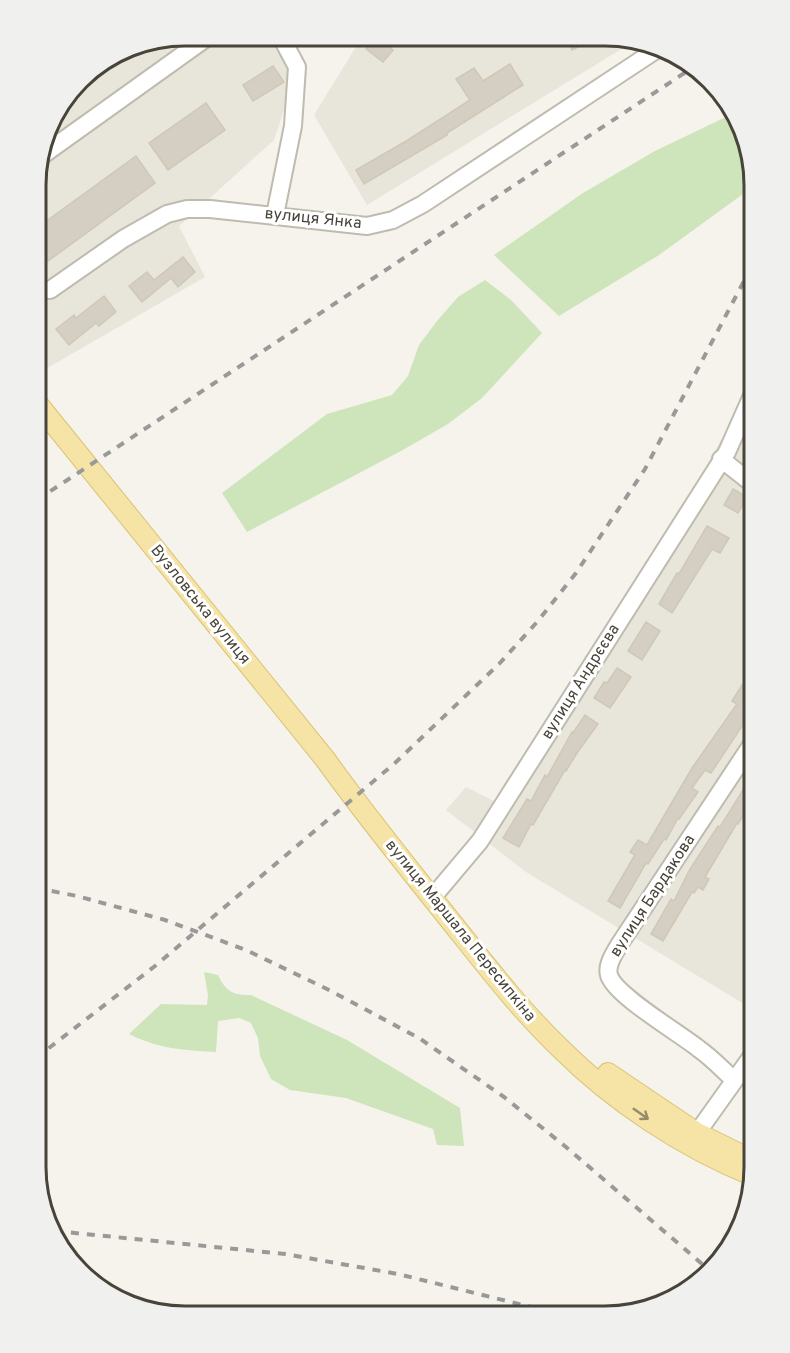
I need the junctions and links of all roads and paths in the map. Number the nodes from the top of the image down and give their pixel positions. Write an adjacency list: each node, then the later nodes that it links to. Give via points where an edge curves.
1 (195, 46): 4 (street)
2 (286, 46): 5 (street, via 297,67 293,126)
3 (650, 54): 5 (street, вулиця Янка, via 433,198 393,220 367,226)
4 (51, 149)
5 (275, 215): 6 (street, вулиця Янка, via 210,208 167,214 123,239)
6 (50, 290)
7 (744, 412): 9 (street, вулиця Андрєєва)
8 (46, 414): 12 (main road, Вузловська вулиця, via 325,759)
9 (721, 459): 10 (street); 13 (street, вулиця Андрєєва, via 480,841)
10 (744, 477)
11 (743, 757): 15 (street, вулиця Бардакова, via 619,945 610,962 609,975 629,999 701,1050)
12 (361, 809): 13 (main road, вулиця Маршала Пересипкіна)
13 (432, 898): 16 (main road, вулиця Маршала Пересипкіна, via 562,1051 629,1106)
14 (743, 1068): 15 (street)
15 (734, 1080): 16 (street)
16 (693, 1140): 17 (main road, вулиця Маршала Пересипкіна); 18 (main road, вулиця Маршала Пересипкіна)
17 (743, 1157)
18 (743, 1170)

